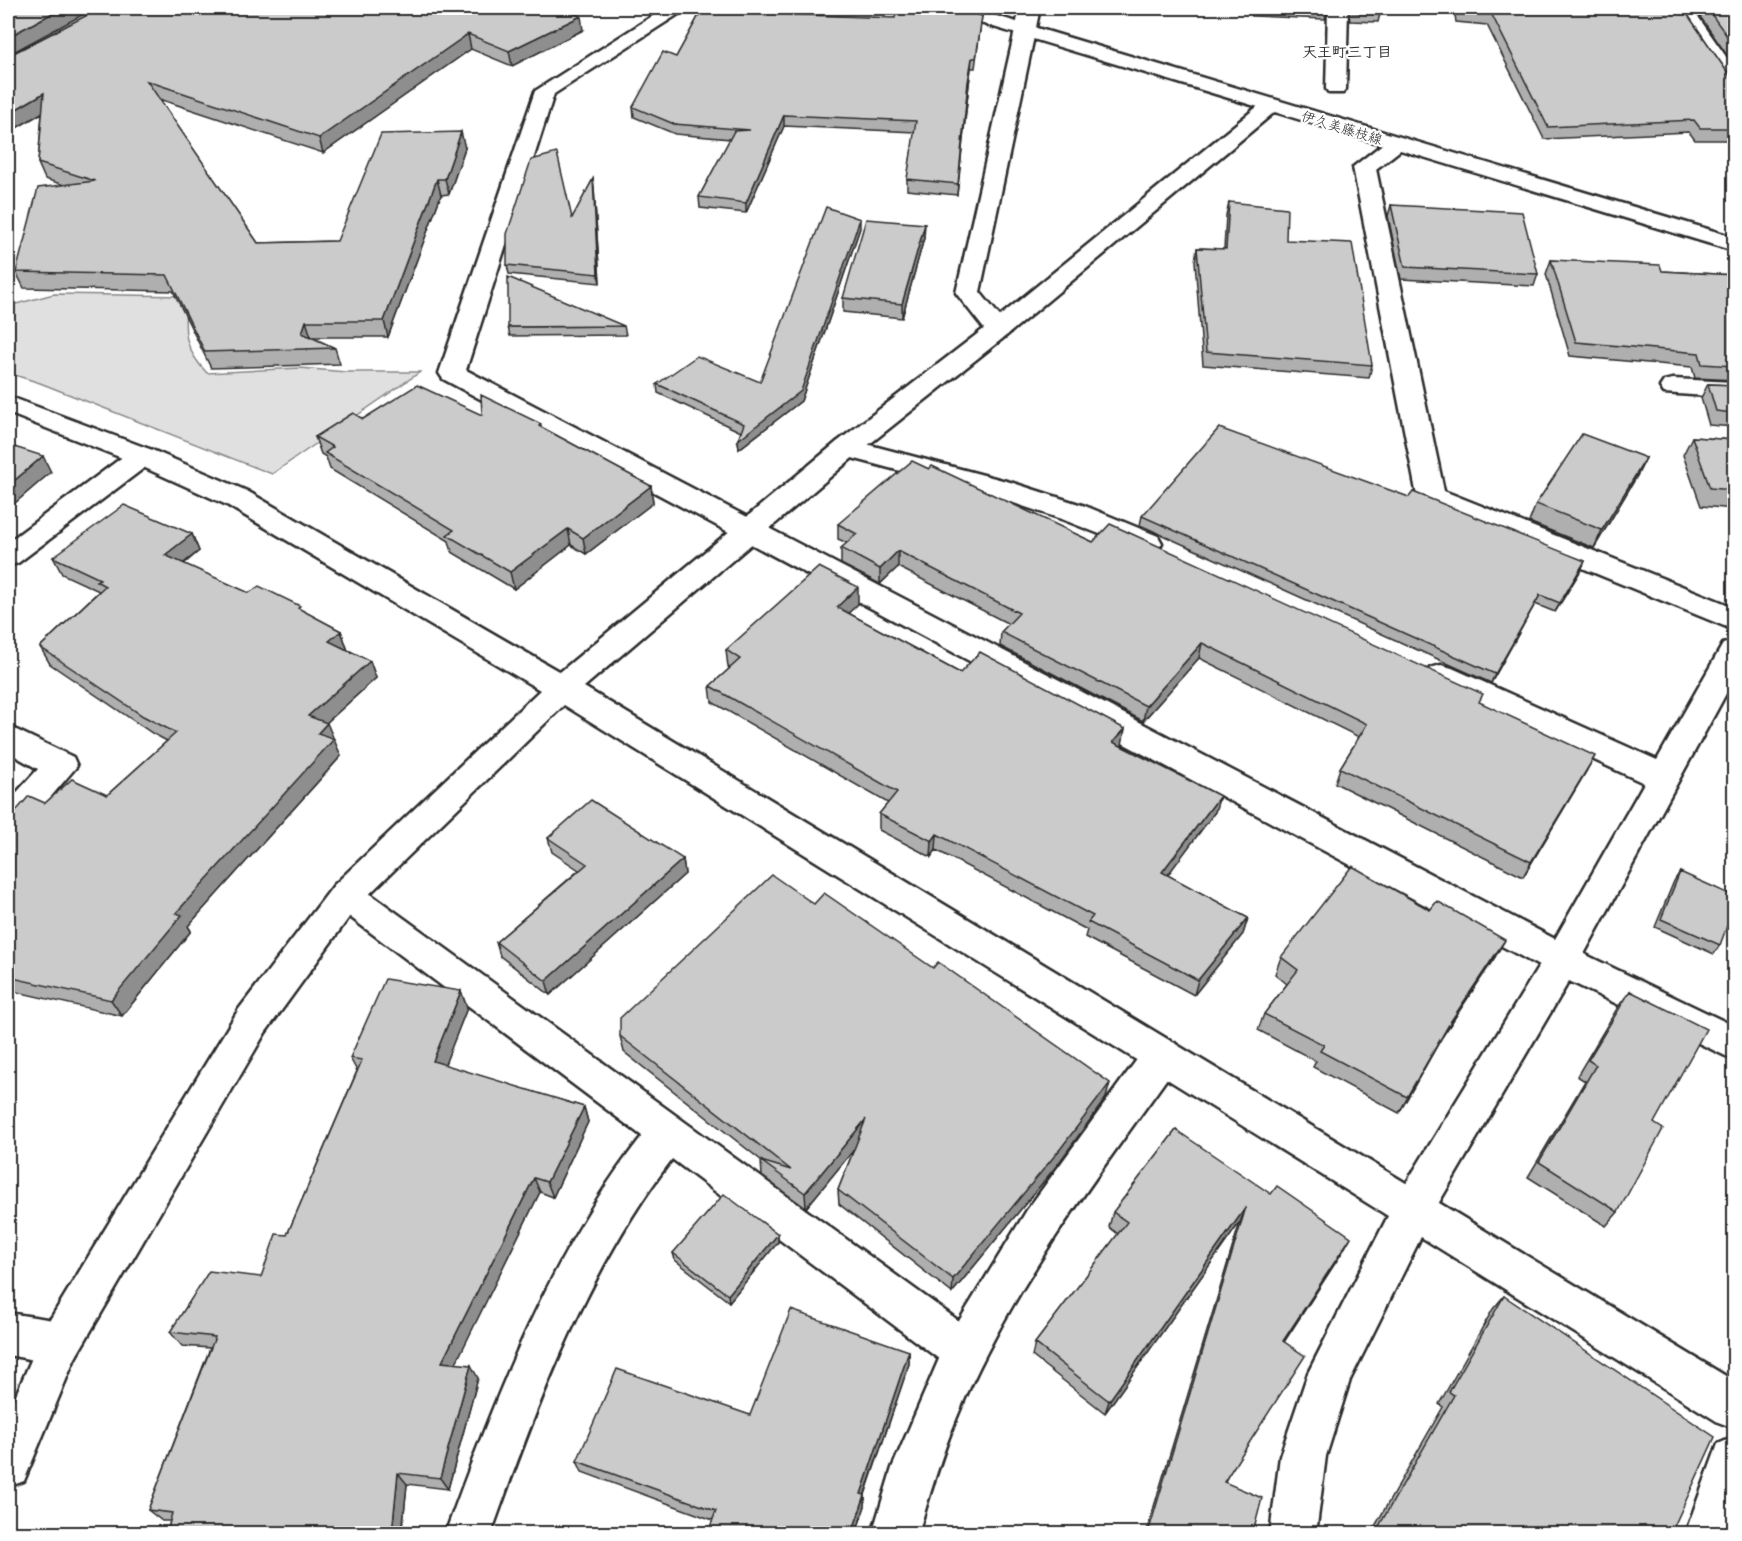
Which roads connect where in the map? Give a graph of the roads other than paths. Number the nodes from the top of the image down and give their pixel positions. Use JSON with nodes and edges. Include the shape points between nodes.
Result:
{"nodes":[{"id":1,"x":678,"y":8,"type":"edge"},
{"id":2,"x":951,"y":8,"type":"edge"},
{"id":3,"x":1030,"y":8,"type":"edge"},
{"id":4,"x":1338,"y":8,"type":"edge"},
{"id":5,"x":1683,"y":8,"type":"edge"},
{"id":6,"x":1026,"y":30,"type":"junction"},
{"id":7,"x":1734,"y":82,"type":"edge"},
{"id":8,"x":1336,"y":89,"type":"dead end"},
{"id":9,"x":1270,"y":106,"type":"junction"},
{"id":10,"x":1397,"y":144,"type":"junction"},
{"id":11,"x":1734,"y":244,"type":"edge"},
{"id":12,"x":998,"y":330,"type":"junction"},
{"id":13,"x":1673,"y":387,"type":"dead end"},
{"id":14,"x":1734,"y":390,"type":"edge"},
{"id":15,"x":8,"y":404,"type":"edge"},
{"id":16,"x":847,"y":448,"type":"junction"},
{"id":17,"x":142,"y":456,"type":"junction"},
{"id":18,"x":751,"y":529,"type":"junction"},
{"id":19,"x":1170,"y":553,"type":"edge"},
{"id":20,"x":8,"y":556,"type":"edge"},
{"id":21,"x":1734,"y":619,"type":"edge"},
{"id":22,"x":1734,"y":652,"type":"edge"},
{"id":23,"x":1416,"y":665,"type":"edge"},
{"id":24,"x":562,"y":688,"type":"junction"},
{"id":25,"x":8,"y":738,"type":"edge"},
{"id":26,"x":1663,"y":777,"type":"junction"},
{"id":27,"x":8,"y":824,"type":"edge"},
{"id":28,"x":346,"y":895,"type":"junction"},
{"id":29,"x":1562,"y":960,"type":"junction"},
{"id":30,"x":1734,"y":1044,"type":"edge"},
{"id":31,"x":1162,"y":1055,"type":"junction"},
{"id":32,"x":667,"y":1134,"type":"junction"},
{"id":33,"x":1413,"y":1209,"type":"junction"},
{"id":34,"x":8,"y":1334,"type":"edge"},
{"id":35,"x":60,"y":1343,"type":"junction"},
{"id":36,"x":964,"y":1351,"type":"junction"},
{"id":37,"x":1734,"y":1406,"type":"edge"},
{"id":38,"x":1734,"y":1460,"type":"edge"},
{"id":39,"x":8,"y":1465,"type":"edge"},
{"id":40,"x":468,"y":1533,"type":"edge"},
{"id":41,"x":895,"y":1533,"type":"edge"},
{"id":42,"x":1293,"y":1533,"type":"edge"},
{"id":43,"x":1708,"y":1533,"type":"edge"}],
"edges":[{"from":1,"to":18,"type":"street","via":[[545,92],[452,373]]},
{"from":2,"to":6,"type":"street","name":"伊久美藤枝線"},
{"from":3,"to":6,"type":"street"},
{"from":4,"to":8,"type":"street"},
{"from":5,"to":7,"type":"street"},
{"from":6,"to":9,"type":"street","name":"伊久美藤枝線"},
{"from":6,"to":12,"type":"street","via":[[968,293]]},
{"from":9,"to":10,"type":"street","name":"伊久美藤枝線"},
{"from":9,"to":12,"type":"street"},
{"from":10,"to":11,"type":"street","name":"伊久美藤枝線"},
{"from":10,"to":21,"type":"street","via":[[1364,167],[1431,496]]},
{"from":12,"to":16,"type":"street"},
{"from":13,"to":14,"type":"street"},
{"from":15,"to":17,"type":"street"},
{"from":16,"to":18,"type":"street"},
{"from":16,"to":19,"type":"street","via":[[965,477],[1095,519]]},
{"from":17,"to":20,"type":"street"},
{"from":17,"to":24,"type":"street","via":[[237,498]]},
{"from":18,"to":24,"type":"street"},
{"from":18,"to":29,"type":"street"},
{"from":22,"to":26,"type":"street"},
{"from":23,"to":26,"type":"street"},
{"from":24,"to":28,"type":"street"},
{"from":24,"to":31,"type":"street"},
{"from":25,"to":27,"type":"street","via":[[61,766]]},
{"from":26,"to":29,"type":"street"},
{"from":28,"to":32,"type":"street"},
{"from":28,"to":35,"type":"street","via":[[252,1021]]},
{"from":29,"to":30,"type":"street"},
{"from":29,"to":33,"type":"street"},
{"from":31,"to":33,"type":"street"},
{"from":31,"to":36,"type":"street","via":[[1044,1217]]},
{"from":32,"to":36,"type":"street"},
{"from":32,"to":40,"type":"street","via":[[611,1210],[559,1314],[500,1444]]},
{"from":33,"to":37,"type":"street"},
{"from":33,"to":42,"type":"street","via":[[1330,1373],[1303,1456]]},
{"from":34,"to":35,"type":"street"},
{"from":35,"to":39,"type":"street"},
{"from":36,"to":41,"type":"street","via":[[907,1484]]},
{"from":38,"to":43,"type":"street"}]}
